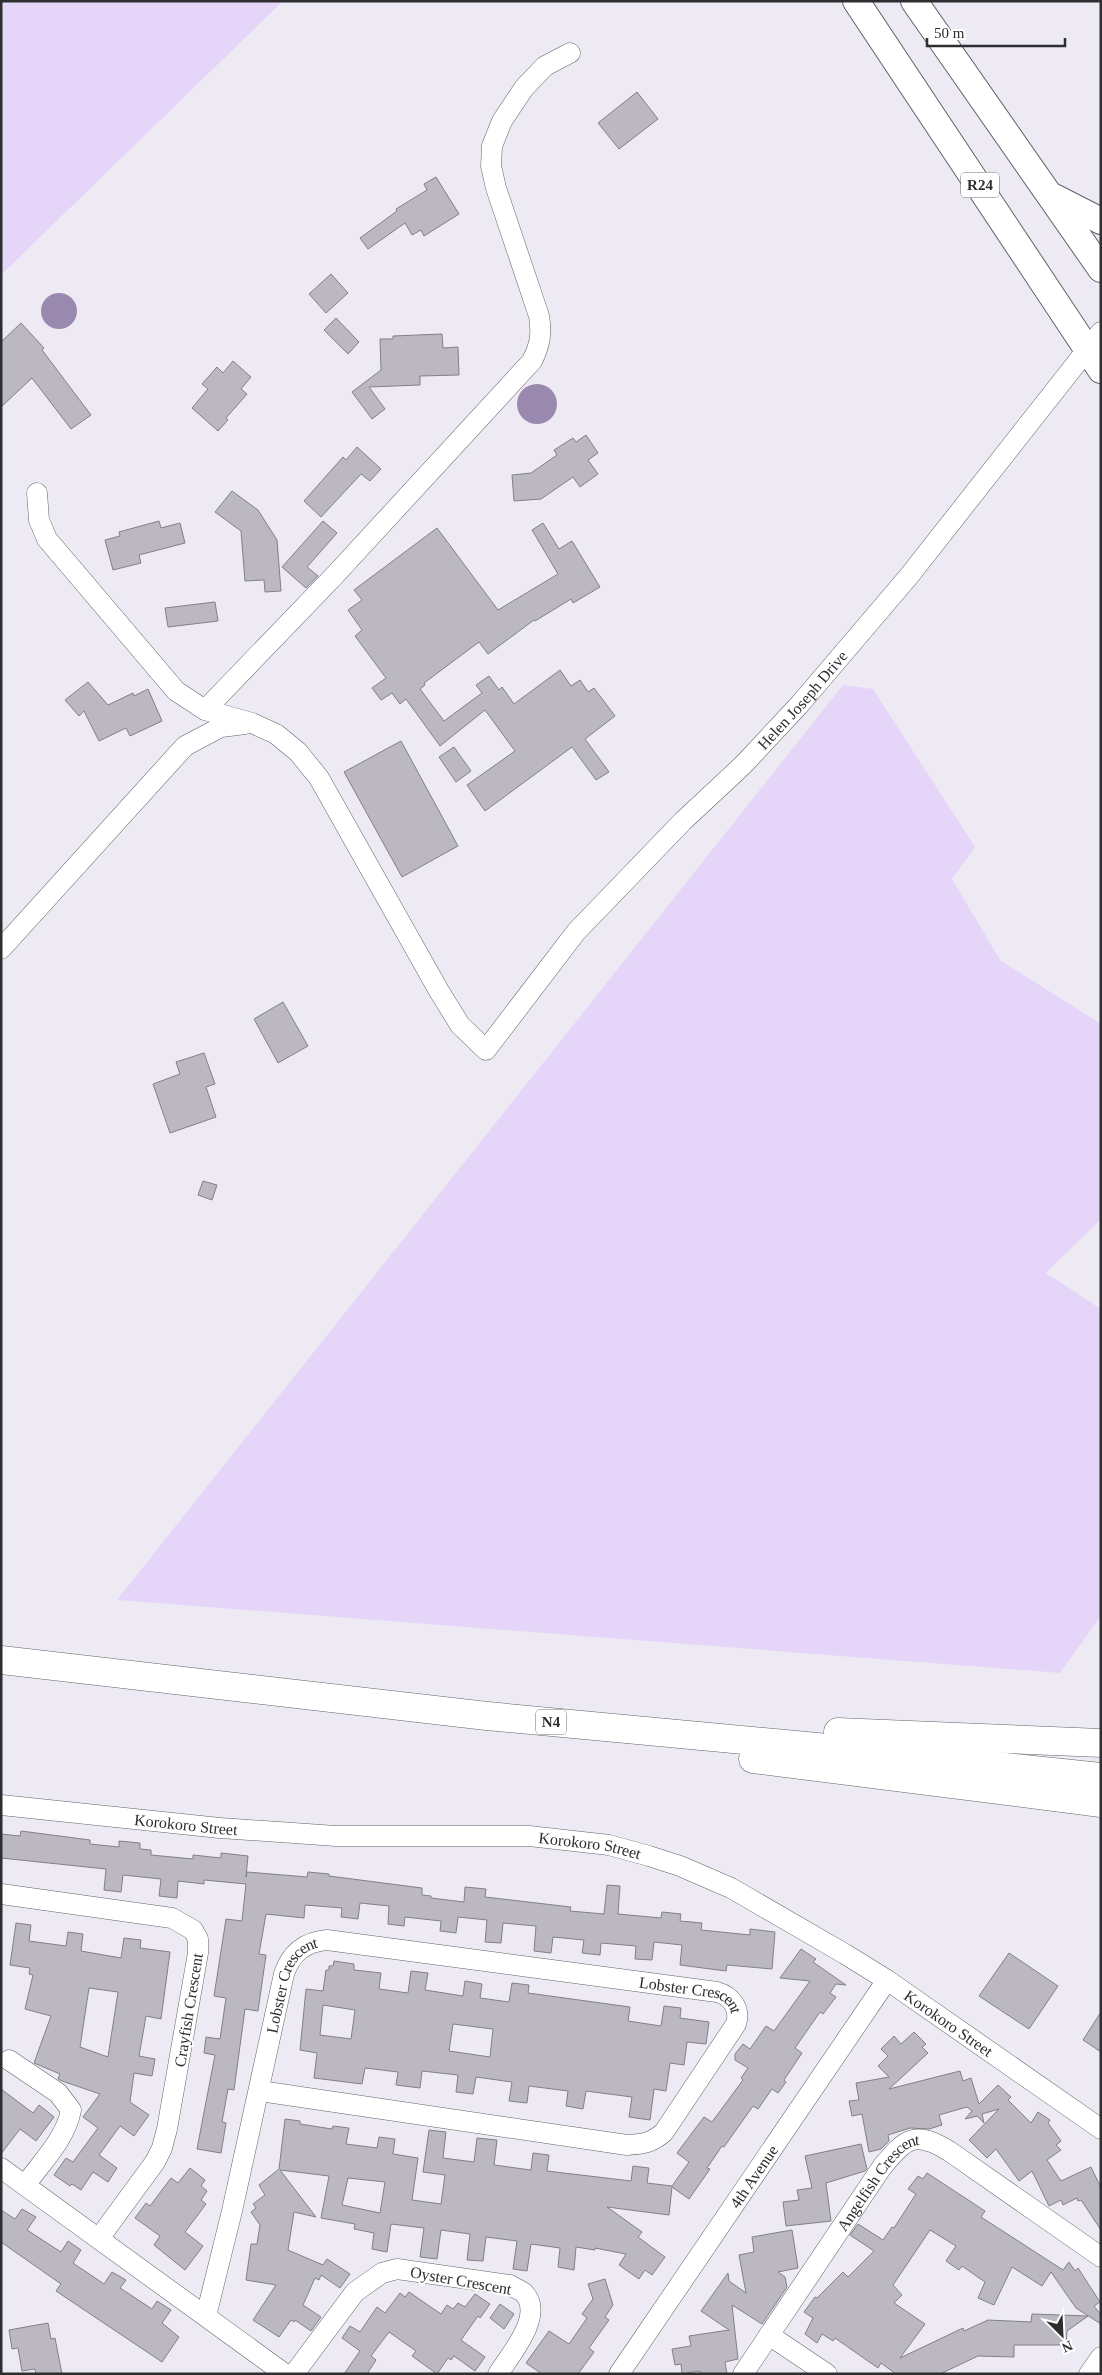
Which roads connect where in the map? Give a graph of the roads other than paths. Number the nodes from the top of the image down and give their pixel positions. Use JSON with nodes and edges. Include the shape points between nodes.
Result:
{"nodes":[{"id":1,"x":856,"y":1,"type":"edge"},
{"id":2,"x":914,"y":1,"type":"edge"},
{"id":3,"x":570,"y":53,"type":"dead end"},
{"id":4,"x":1049,"y":194,"type":"junction"},
{"id":5,"x":1101,"y":222,"type":"edge"},
{"id":6,"x":1101,"y":269,"type":"edge"},
{"id":7,"x":1096,"y":351,"type":"edge"},
{"id":8,"x":37,"y":493,"type":"dead end"},
{"id":9,"x":205,"y":710,"type":"junction"},
{"id":10,"x":252,"y":724,"type":"junction"},
{"id":11,"x":1,"y":950,"type":"edge"},
{"id":12,"x":1,"y":1660,"type":"edge"},
{"id":13,"x":191,"y":1681,"type":"junction"},
{"id":14,"x":487,"y":1716,"type":"junction"},
{"id":15,"x":1101,"y":1743,"type":"edge"},
{"id":16,"x":1101,"y":1777,"type":"edge"},
{"id":17,"x":1101,"y":1803,"type":"edge"},
{"id":18,"x":1,"y":1805,"type":"edge"},
{"id":19,"x":1,"y":1894,"type":"edge"},
{"id":20,"x":886,"y":1980,"type":"junction"},
{"id":21,"x":10,"y":2060,"type":"dead end"},
{"id":22,"x":260,"y":2091,"type":"junction"},
{"id":23,"x":1101,"y":2130,"type":"edge"},
{"id":24,"x":1,"y":2168,"type":"edge"},
{"id":25,"x":26,"y":2184,"type":"junction"},
{"id":26,"x":100,"y":2237,"type":"junction"},
{"id":27,"x":1101,"y":2256,"type":"edge"},
{"id":28,"x":206,"y":2316,"type":"junction"},
{"id":29,"x":769,"y":2335,"type":"junction"},
{"id":30,"x":1101,"y":2357,"type":"edge"},
{"id":31,"x":286,"y":2374,"type":"edge"},
{"id":32,"x":294,"y":2374,"type":"edge"},
{"id":33,"x":498,"y":2374,"type":"edge"},
{"id":34,"x":619,"y":2374,"type":"edge"},
{"id":35,"x":743,"y":2374,"type":"edge"},
{"id":36,"x":827,"y":2374,"type":"edge"},
{"id":37,"x":1089,"y":2374,"type":"edge"}],
"edges":[{"from":1,"to":7,"type":"main road","number":"R24"},
{"from":2,"to":4,"type":"main road"},
{"from":3,"to":9,"type":"street","via":[[545,66],[524,88],[502,121],[492,146],[491,166],[496,188],[542,332],[540,347],[532,362]]},
{"from":4,"to":5,"type":"main road"},
{"from":4,"to":6,"type":"main road"},
{"from":7,"to":10,"type":"street","name":"Helen Joseph Drive","via":[[800,704],[576,932],[486,1050],[460,1025],[439,991],[319,778],[298,752],[276,734]]},
{"from":8,"to":9,"type":"street","via":[[39,520],[47,540],[176,691]]},
{"from":9,"to":10,"type":"street"},
{"from":10,"to":11,"type":"street","via":[[221,727],[186,746]]},
{"from":12,"to":13,"type":"highway","number":"N4"},
{"from":13,"to":14,"type":"highway","number":"N4"},
{"from":13,"to":17,"type":"highway","via":[[230,1694],[310,1708]]},
{"from":14,"to":15,"type":"highway","via":[[575,1716],[886,1735]]},
{"from":14,"to":16,"type":"highway","number":"N4"},
{"from":18,"to":20,"type":"street","name":"Korokoro Street","via":[[220,1828],[336,1836],[529,1836],[609,1845],[680,1866],[732,1888]]},
{"from":19,"to":26,"type":"street","name":"Crayfish Crescent","via":[[172,1918],[193,1930],[198,1939],[196,1972],[162,2148]]},
{"from":20,"to":23,"type":"street","name":"Korokoro Street"},
{"from":20,"to":34,"type":"street","name":"4th Avenue"},
{"from":21,"to":25,"type":"street","via":[[58,2093],[71,2110],[63,2133]]},
{"from":22,"to":22,"type":"street","name":"Lobster Crescent","via":[[288,1963],[297,1950],[316,1941],[717,1992],[734,2002],[738,2017],[664,2132],[654,2141],[644,2144],[627,2145]]},
{"from":22,"to":28,"type":"street","name":"Lobster Crescent"},
{"from":24,"to":25,"type":"street"},
{"from":25,"to":26,"type":"street"},
{"from":26,"to":28,"type":"street"},
{"from":27,"to":29,"type":"street","name":"Angelfish Crescent","via":[[950,2151],[933,2141],[918,2138],[904,2143],[882,2168]]},
{"from":28,"to":31,"type":"street"},
{"from":29,"to":35,"type":"street","name":"Angelfish Crescent"},
{"from":29,"to":36,"type":"street"},
{"from":30,"to":37,"type":"street"},
{"from":32,"to":33,"type":"street","name":"Oyster Crescent","via":[[355,2292],[382,2273],[397,2269],[510,2286],[523,2292],[530,2304],[530,2317],[525,2332]]}]}
